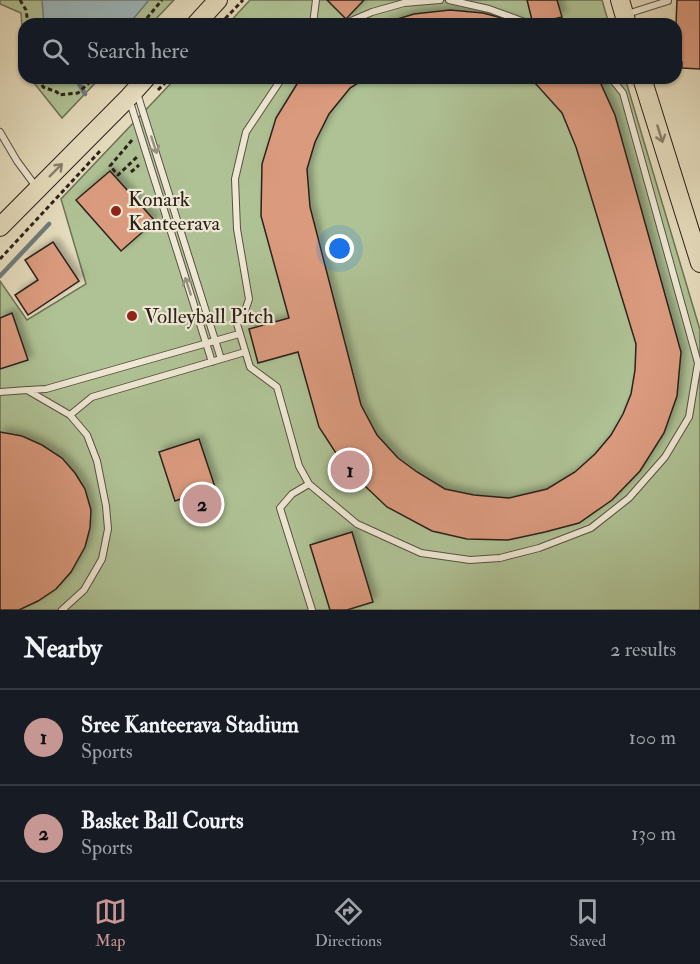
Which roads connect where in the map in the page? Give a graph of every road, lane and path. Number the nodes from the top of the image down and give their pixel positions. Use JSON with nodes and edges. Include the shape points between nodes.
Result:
{"nodes":[{"id":1,"x":20,"y":0,"type":"edge"},
{"id":2,"x":162,"y":0,"type":"edge"},
{"id":3,"x":218,"y":0,"type":"edge"},
{"id":4,"x":243,"y":0,"type":"edge"},
{"id":5,"x":316,"y":0,"type":"edge"},
{"id":6,"x":440,"y":0,"type":"edge"},
{"id":7,"x":448,"y":0,"type":"edge"},
{"id":8,"x":668,"y":1,"type":"edge"},
{"id":9,"x":623,"y":13,"type":"edge"},
{"id":10,"x":28,"y":18,"type":"edge"},
{"id":11,"x":147,"y":18,"type":"edge"},
{"id":12,"x":202,"y":18,"type":"edge"},
{"id":13,"x":226,"y":18,"type":"edge"},
{"id":14,"x":314,"y":18,"type":"edge"},
{"id":15,"x":358,"y":18,"type":"edge"},
{"id":16,"x":514,"y":18,"type":"edge"},
{"id":17,"x":42,"y":84,"type":"edge"},
{"id":18,"x":87,"y":84,"type":"edge"},
{"id":19,"x":157,"y":84,"type":"edge"},
{"id":20,"x":278,"y":84,"type":"edge"},
{"id":21,"x":616,"y":84,"type":"edge"},
{"id":22,"x":644,"y":84,"type":"edge"},
{"id":23,"x":138,"y":93,"type":"edge"},
{"id":24,"x":0,"y":132,"type":"edge"},
{"id":25,"x":139,"y":132,"type":"junction"},
{"id":26,"x":106,"y":145,"type":"dead end"},
{"id":27,"x":145,"y":150,"type":"junction"},
{"id":28,"x":37,"y":189,"type":"junction"},
{"id":29,"x":0,"y":227,"type":"edge"},
{"id":30,"x":0,"y":258,"type":"edge"},
{"id":31,"x":700,"y":263,"type":"edge"},
{"id":32,"x":239,"y":334,"type":"junction"},
{"id":33,"x":216,"y":340,"type":"junction"},
{"id":34,"x":206,"y":344,"type":"junction"},
{"id":35,"x":245,"y":352,"type":"junction"},
{"id":36,"x":221,"y":359,"type":"junction"},
{"id":37,"x":212,"y":362,"type":"junction"},
{"id":38,"x":27,"y":390,"type":"junction"},
{"id":39,"x":0,"y":392,"type":"edge"},
{"id":40,"x":70,"y":415,"type":"junction"},
{"id":41,"x":309,"y":484,"type":"junction"},
{"id":42,"x":62,"y":610,"type":"edge"},
{"id":43,"x":312,"y":610,"type":"edge"}],
"edges":[{"from":1,"to":10,"type":"path"},
{"from":2,"to":11,"type":"path"},
{"from":3,"to":12,"type":"main road"},
{"from":4,"to":13,"type":"path"},
{"from":5,"to":14,"type":"lane"},
{"from":6,"to":15,"type":"lane","via":[[404,3]]},
{"from":7,"to":16,"type":"lane"},
{"from":8,"to":9,"type":"lane"},
{"from":17,"to":18,"type":"path","via":[[59,95],[78,93]]},
{"from":19,"to":23,"type":"path"},
{"from":20,"to":32,"type":"lane","via":[[246,132],[235,179],[237,230],[249,299],[237,324]]},
{"from":21,"to":41,"type":"lane","via":[[623,93],[698,363],[689,417],[665,457],[629,498],[591,528],[500,558],[470,560],[421,553],[357,524]]},
{"from":22,"to":31,"type":"main road","one_way":true},
{"from":23,"to":25,"type":"lane"},
{"from":28,"to":23,"type":"main road","one_way":true},
{"from":23,"to":33,"type":"lane","one_way":true},
{"from":24,"to":28,"type":"lane"},
{"from":25,"to":27,"type":"lane"},
{"from":25,"to":27,"type":"path","via":[[110,166],[118,175]]},
{"from":26,"to":30,"type":"path"},
{"from":34,"to":27,"type":"lane","one_way":true},
{"from":28,"to":29,"type":"main road"},
{"from":32,"to":33,"type":"lane"},
{"from":32,"to":35,"type":"lane"},
{"from":33,"to":34,"type":"lane"},
{"from":33,"to":36,"type":"lane"},
{"from":34,"to":37,"type":"lane"},
{"from":34,"to":38,"type":"lane","via":[[46,389]]},
{"from":35,"to":36,"type":"lane"},
{"from":35,"to":41,"type":"lane","via":[[250,367],[277,387],[299,466]]},
{"from":36,"to":37,"type":"lane"},
{"from":37,"to":40,"type":"lane","via":[[92,397]]},
{"from":38,"to":39,"type":"lane"},
{"from":38,"to":40,"type":"lane"},
{"from":40,"to":42,"type":"lane","via":[[87,435],[97,461],[108,529],[102,559],[84,590]]},
{"from":41,"to":43,"type":"lane","via":[[292,494],[280,508]]}]}
